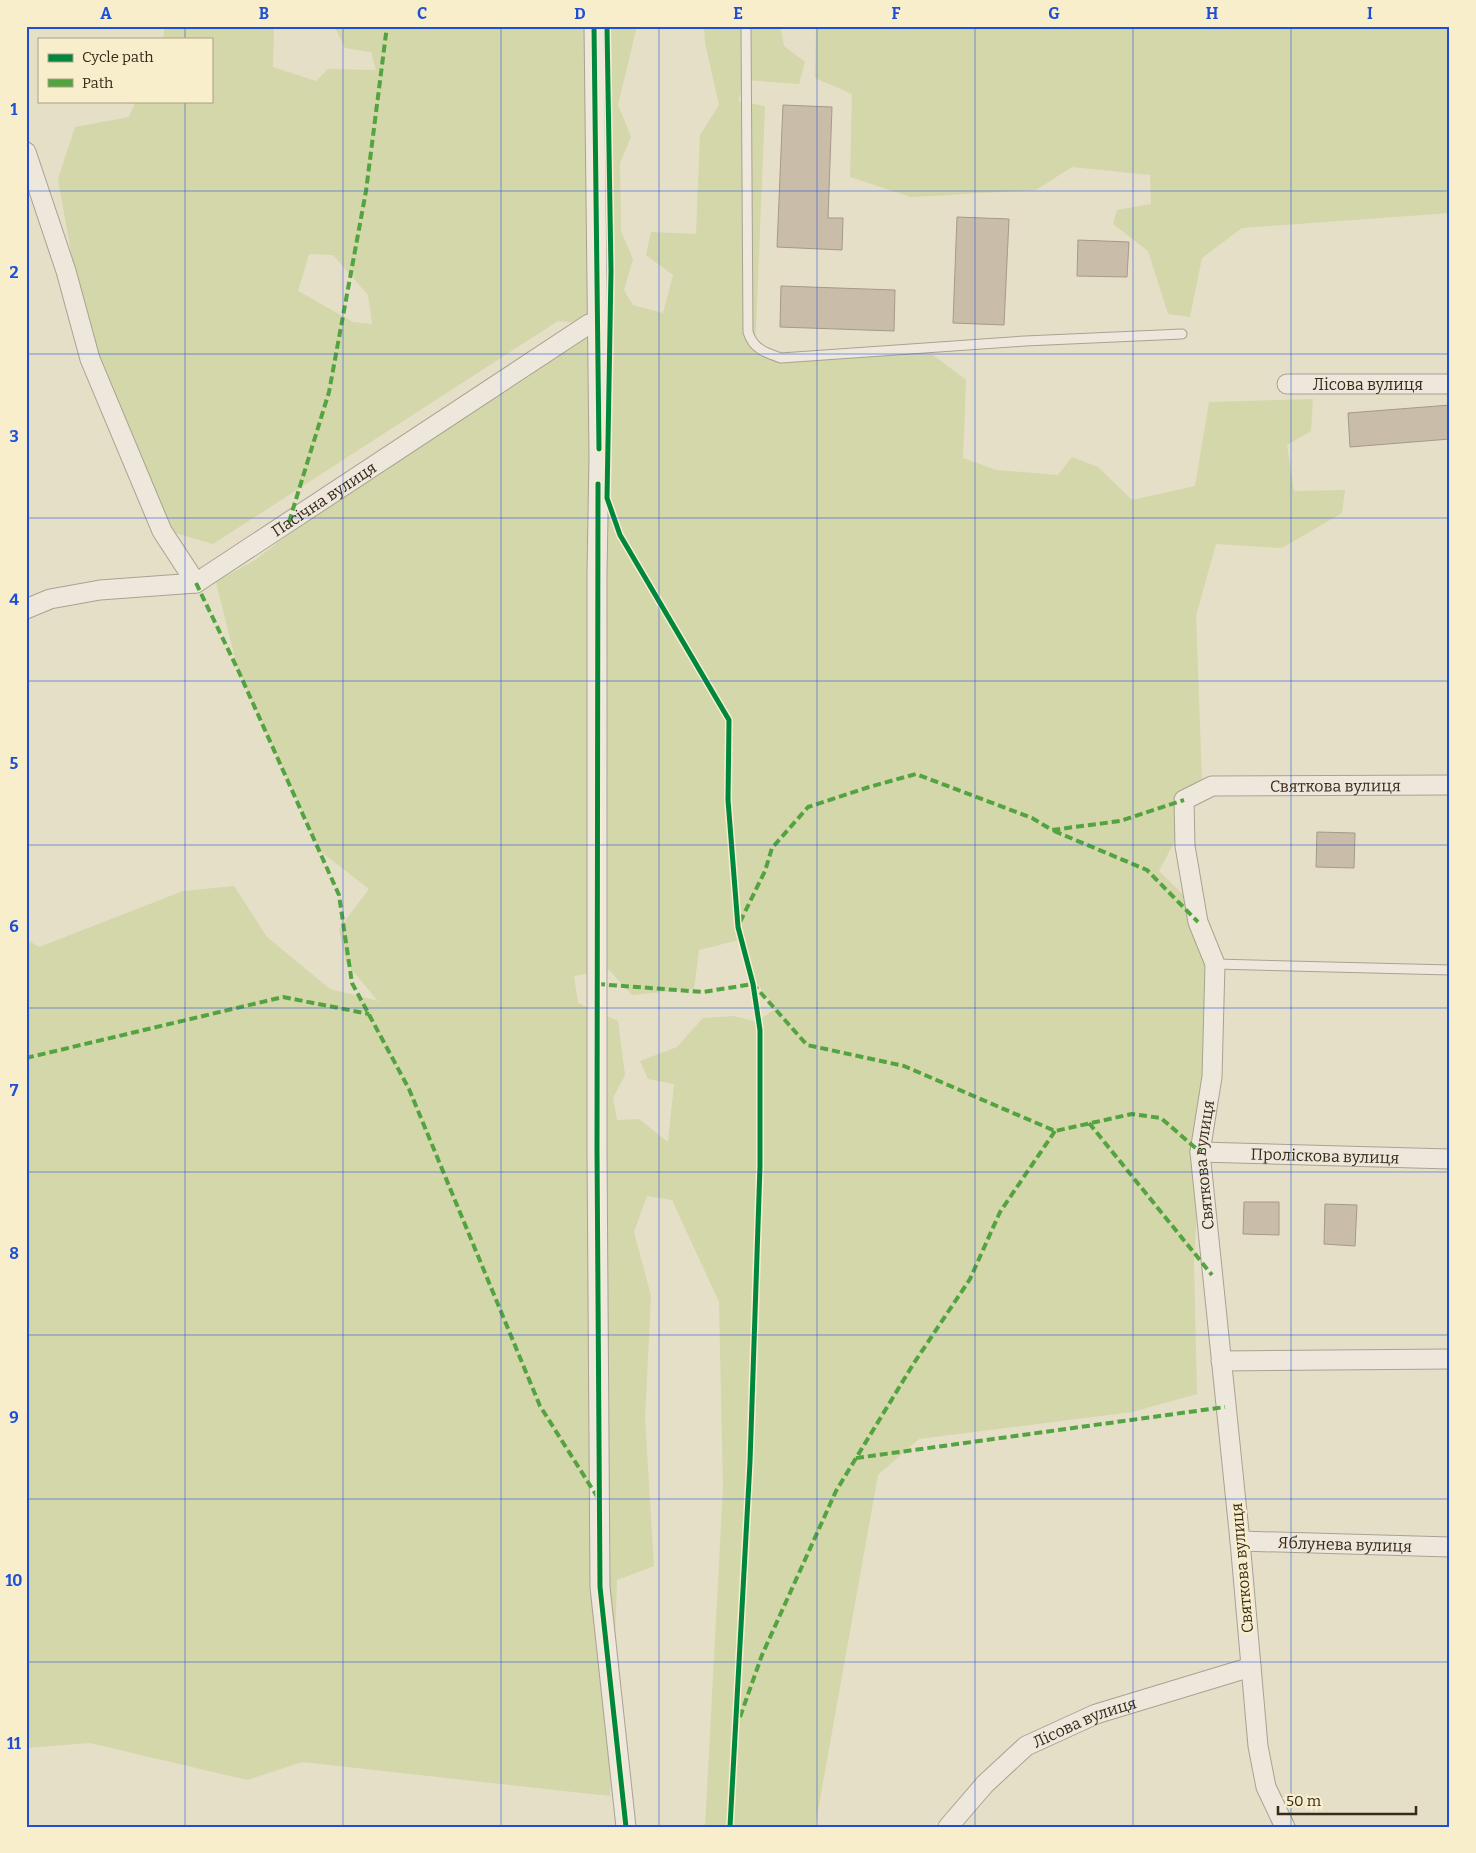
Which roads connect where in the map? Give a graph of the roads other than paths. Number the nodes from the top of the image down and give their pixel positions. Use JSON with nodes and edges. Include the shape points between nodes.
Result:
{"nodes":[{"id":1,"x":594,"y":26,"type":"edge"},
{"id":2,"x":746,"y":26,"type":"edge"},
{"id":3,"x":26,"y":152,"type":"edge"},
{"id":4,"x":598,"y":322,"type":"junction"},
{"id":5,"x":1182,"y":334,"type":"dead end"},
{"id":6,"x":1287,"y":384,"type":"dead end"},
{"id":7,"x":1450,"y":384,"type":"edge"},
{"id":8,"x":196,"y":583,"type":"junction"},
{"id":9,"x":26,"y":609,"type":"edge"},
{"id":10,"x":1450,"y":785,"type":"edge"},
{"id":11,"x":1215,"y":964,"type":"junction"},
{"id":12,"x":1450,"y":970,"type":"edge"},
{"id":13,"x":1200,"y":1152,"type":"junction"},
{"id":14,"x":1450,"y":1159,"type":"edge"},
{"id":15,"x":1450,"y":1358,"type":"edge"},
{"id":16,"x":1221,"y":1361,"type":"junction"},
{"id":17,"x":1240,"y":1541,"type":"junction"},
{"id":18,"x":1450,"y":1547,"type":"edge"},
{"id":19,"x":1251,"y":1668,"type":"junction"},
{"id":20,"x":626,"y":1827,"type":"edge"},
{"id":21,"x":948,"y":1827,"type":"edge"},
{"id":22,"x":1285,"y":1827,"type":"edge"}],
"edges":[{"from":1,"to":4,"type":"street"},
{"from":2,"to":5,"type":"lane","via":[[748,332],[751,341],[764,352],[781,358]]},
{"from":3,"to":8,"type":"street","via":[[66,271],[90,359],[162,531]]},
{"from":4,"to":8,"type":"street","name":"Пасічна вулиця","via":[[590,324]]},
{"from":4,"to":20,"type":"street","via":[[600,1588]]},
{"from":6,"to":7,"type":"street","name":"Лісова вулиця"},
{"from":8,"to":9,"type":"street","name":"Пасічна вулиця","via":[[100,590],[50,599]]},
{"from":10,"to":11,"type":"street","name":"Святкова вулиця","via":[[1212,786],[1184,800],[1185,846],[1198,922]]},
{"from":11,"to":12,"type":"lane"},
{"from":11,"to":13,"type":"street","name":"Святкова вулиця","via":[[1212,1077]]},
{"from":13,"to":14,"type":"street","name":"Проліскова вулиця"},
{"from":13,"to":16,"type":"street","name":"Святкова вулиця"},
{"from":15,"to":16,"type":"street"},
{"from":16,"to":17,"type":"street","name":"Святкова вулиця"},
{"from":17,"to":18,"type":"street","name":"Яблунева вулиця"},
{"from":17,"to":19,"type":"street","name":"Святкова вулиця"},
{"from":19,"to":21,"type":"street","name":"Лісова вулиця","via":[[1096,1714],[1026,1746],[985,1784]]},
{"from":19,"to":22,"type":"street","name":"Святкова вулиця","via":[[1258,1746],[1266,1787]]}]}
